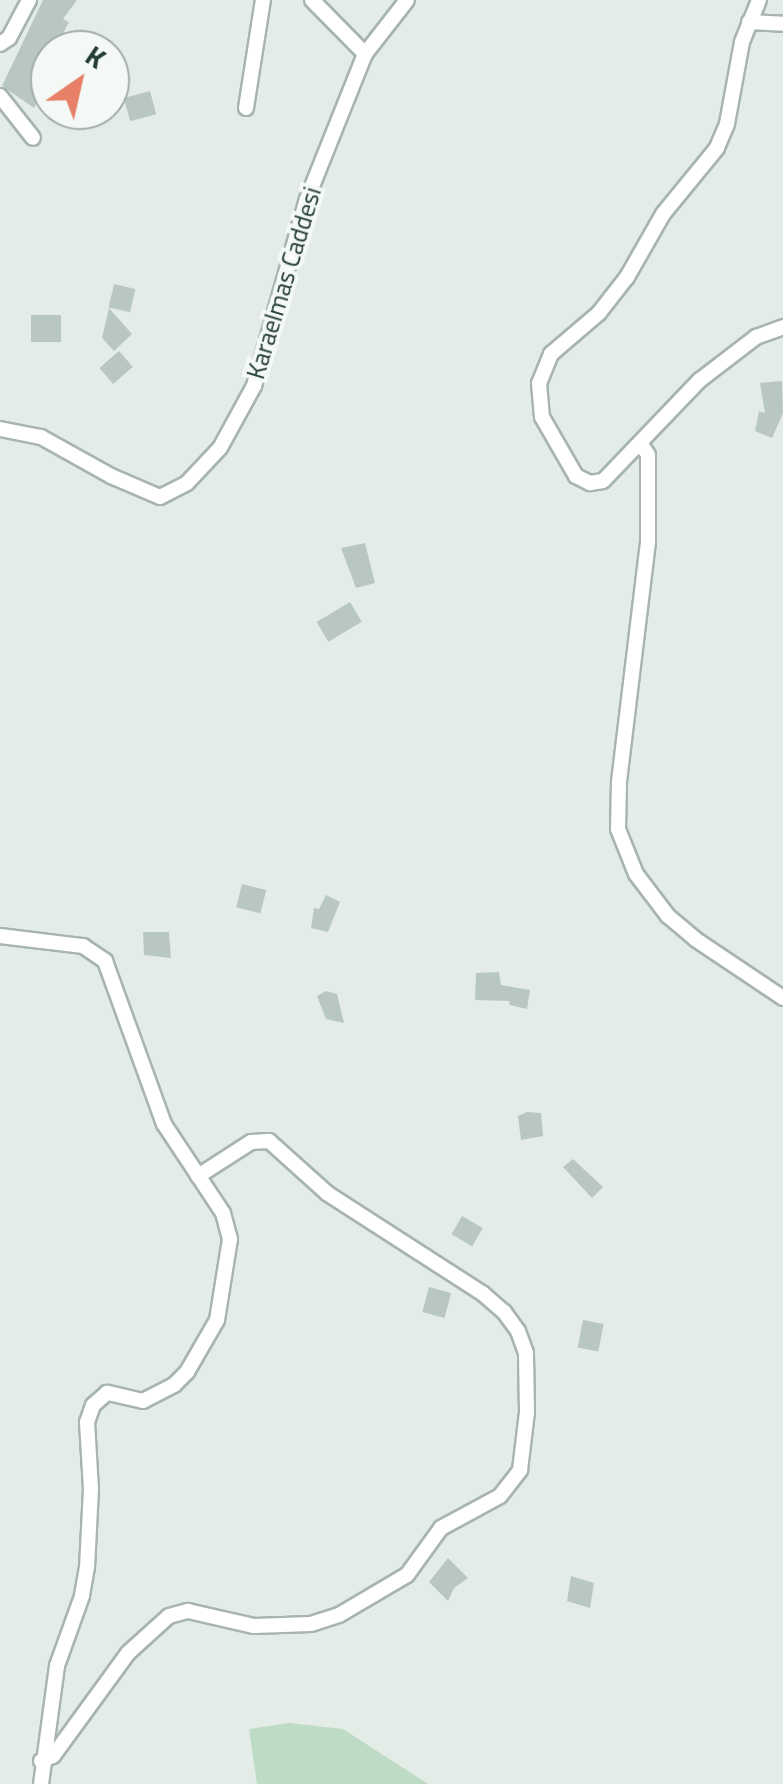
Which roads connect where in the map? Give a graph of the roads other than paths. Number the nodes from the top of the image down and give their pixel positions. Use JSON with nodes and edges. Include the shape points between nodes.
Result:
{"nodes":[{"id":1,"x":30,"y":0,"type":"edge"},
{"id":2,"x":263,"y":0,"type":"edge"},
{"id":3,"x":312,"y":0,"type":"edge"},
{"id":4,"x":406,"y":0,"type":"edge"},
{"id":5,"x":759,"y":0,"type":"edge"},
{"id":6,"x":749,"y":22,"type":"junction"},
{"id":7,"x":783,"y":24,"type":"edge"},
{"id":8,"x":0,"y":44,"type":"edge"},
{"id":9,"x":365,"y":54,"type":"junction"},
{"id":10,"x":0,"y":96,"type":"edge"},
{"id":11,"x":246,"y":108,"type":"dead end"},
{"id":12,"x":33,"y":138,"type":"dead end"},
{"id":13,"x":783,"y":327,"type":"edge"},
{"id":14,"x":0,"y":429,"type":"edge"},
{"id":15,"x":640,"y":443,"type":"junction"},
{"id":16,"x":0,"y":936,"type":"edge"},
{"id":17,"x":783,"y":998,"type":"edge"},
{"id":18,"x":198,"y":1176,"type":"junction"},
{"id":19,"x":41,"y":1761,"type":"junction"},
{"id":20,"x":42,"y":1784,"type":"edge"}],
"edges":[{"from":1,"to":8,"type":"street"},
{"from":2,"to":11,"type":"street"},
{"from":3,"to":9,"type":"street"},
{"from":4,"to":9,"type":"street","name":"Karaelmas Caddesi"},
{"from":5,"to":6,"type":"street"},
{"from":6,"to":7,"type":"street"},
{"from":6,"to":15,"type":"street","via":[[718,148],[662,214],[614,296],[557,346],[542,372],[542,418],[580,480],[608,478]]},
{"from":9,"to":14,"type":"street","name":"Karaelmas Caddesi","via":[[308,199],[254,386],[220,448],[188,483],[160,496],[41,438]]},
{"from":10,"to":12,"type":"street"},
{"from":13,"to":15,"type":"street","via":[[756,337],[712,370]]},
{"from":15,"to":17,"type":"street","via":[[648,456],[648,542],[616,815],[622,844],[668,916]]},
{"from":16,"to":18,"type":"street","via":[[83,946],[100,955],[164,1124]]},
{"from":18,"to":19,"type":"street","via":[[229,1230],[220,1309],[201,1353],[174,1385],[137,1402],[107,1393],[93,1405],[87,1567],[57,1666]]},
{"from":18,"to":19,"type":"street","via":[[251,1142],[269,1141],[327,1193],[504,1312],[526,1353],[520,1470],[500,1496],[441,1528],[398,1582],[340,1615],[310,1624],[254,1626],[188,1611],[169,1616],[128,1653],[52,1756]]},
{"from":19,"to":20,"type":"street"}]}
